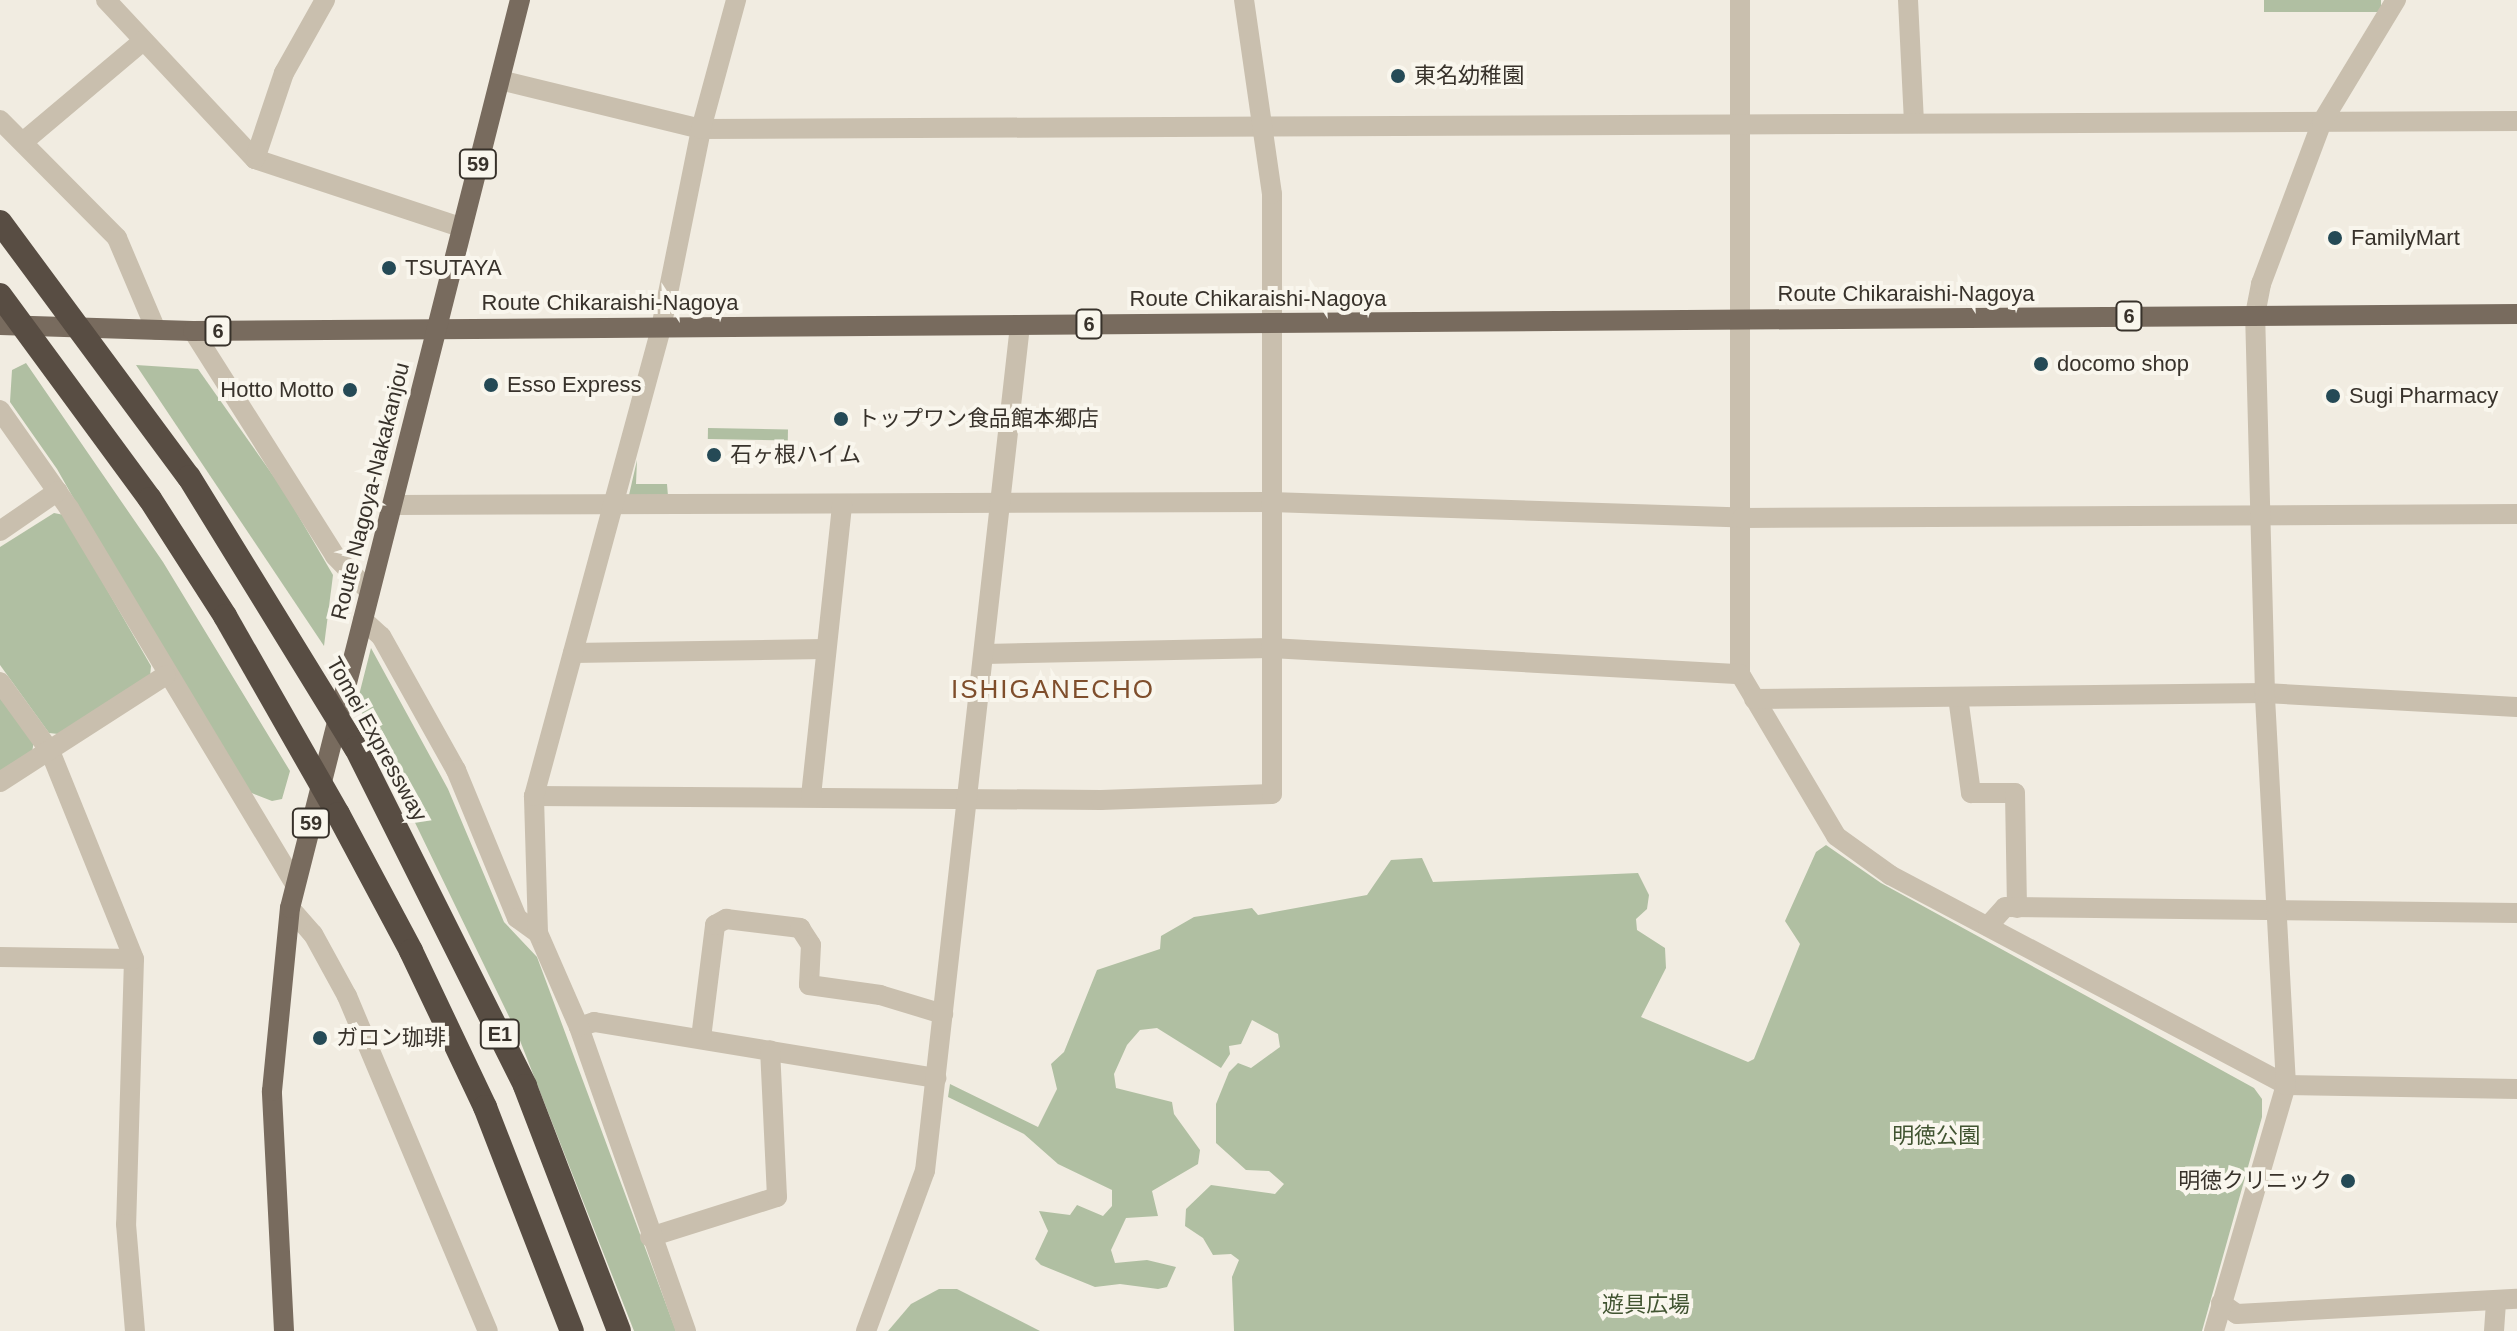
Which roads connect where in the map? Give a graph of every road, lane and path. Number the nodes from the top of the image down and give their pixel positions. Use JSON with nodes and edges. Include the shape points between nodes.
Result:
{"nodes":[{"id":1,"x":106,"y":0,"type":"edge"},
{"id":2,"x":325,"y":0,"type":"edge"},
{"id":3,"x":520,"y":0,"type":"edge"},
{"id":4,"x":736,"y":0,"type":"edge"},
{"id":5,"x":1244,"y":0,"type":"edge"},
{"id":6,"x":1740,"y":0,"type":"edge"},
{"id":7,"x":1908,"y":0,"type":"edge"},
{"id":8,"x":2396,"y":0,"type":"edge"},
{"id":9,"x":143,"y":41,"type":"junction"},
{"id":10,"x":500,"y":80,"type":"junction"},
{"id":11,"x":0,"y":120,"type":"edge"},
{"id":12,"x":1742,"y":121,"type":"junction"},
{"id":13,"x":1914,"y":121,"type":"junction"},
{"id":14,"x":2517,"y":121,"type":"edge"},
{"id":15,"x":2322,"y":122,"type":"junction"},
{"id":16,"x":701,"y":129,"type":"junction"},
{"id":17,"x":1267,"y":130,"type":"junction"},
{"id":18,"x":23,"y":142,"type":"junction"},
{"id":19,"x":255,"y":159,"type":"junction"},
{"id":20,"x":0,"y":222,"type":"edge"},
{"id":21,"x":461,"y":227,"type":"junction"},
{"id":22,"x":2,"y":297,"type":"edge"},
{"id":23,"x":2517,"y":314,"type":"edge"},
{"id":24,"x":2255,"y":315,"type":"junction"},
{"id":25,"x":1742,"y":319,"type":"junction"},
{"id":26,"x":1272,"y":323,"type":"junction"},
{"id":27,"x":0,"y":325,"type":"edge"},
{"id":28,"x":1020,"y":325,"type":"junction"},
{"id":29,"x":435,"y":327,"type":"junction"},
{"id":30,"x":661,"y":328,"type":"junction"},
{"id":31,"x":156,"y":330,"type":"junction"},
{"id":32,"x":193,"y":331,"type":"junction"},
{"id":33,"x":0,"y":410,"type":"edge"},
{"id":34,"x":58,"y":491,"type":"junction"},
{"id":35,"x":1271,"y":502,"type":"junction"},
{"id":36,"x":1002,"y":503,"type":"junction"},
{"id":37,"x":612,"y":504,"type":"junction"},
{"id":38,"x":394,"y":505,"type":"junction"},
{"id":39,"x":842,"y":505,"type":"junction"},
{"id":40,"x":2517,"y":514,"type":"edge"},
{"id":41,"x":2259,"y":516,"type":"junction"},
{"id":42,"x":1742,"y":518,"type":"junction"},
{"id":43,"x":0,"y":531,"type":"edge"},
{"id":44,"x":370,"y":592,"type":"junction"},
{"id":45,"x":363,"y":620,"type":"junction"},
{"id":46,"x":1271,"y":648,"type":"junction"},
{"id":47,"x":825,"y":649,"type":"junction"},
{"id":48,"x":573,"y":653,"type":"junction"},
{"id":49,"x":985,"y":654,"type":"junction"},
{"id":50,"x":1740,"y":674,"type":"junction"},
{"id":51,"x":166,"y":675,"type":"junction"},
{"id":52,"x":0,"y":682,"type":"edge"},
{"id":53,"x":2265,"y":693,"type":"junction"},
{"id":54,"x":1958,"y":697,"type":"junction"},
{"id":55,"x":1754,"y":699,"type":"junction"},
{"id":56,"x":2517,"y":707,"type":"edge"},
{"id":57,"x":50,"y":751,"type":"junction"},
{"id":58,"x":0,"y":782,"type":"edge"},
{"id":59,"x":534,"y":796,"type":"junction"},
{"id":60,"x":811,"y":796,"type":"junction"},
{"id":61,"x":968,"y":799,"type":"junction"},
{"id":62,"x":295,"y":884,"type":"junction"},
{"id":63,"x":290,"y":908,"type":"junction"},
{"id":64,"x":2017,"y":908,"type":"junction"},
{"id":65,"x":2275,"y":913,"type":"junction"},
{"id":66,"x":2517,"y":913,"type":"edge"},
{"id":67,"x":1988,"y":926,"type":"junction"},
{"id":68,"x":538,"y":933,"type":"junction"},
{"id":69,"x":0,"y":957,"type":"edge"},
{"id":70,"x":134,"y":959,"type":"junction"},
{"id":71,"x":943,"y":1014,"type":"junction"},
{"id":72,"x":579,"y":1027,"type":"junction"},
{"id":73,"x":701,"y":1038,"type":"junction"},
{"id":74,"x":770,"y":1050,"type":"junction"},
{"id":75,"x":936,"y":1078,"type":"junction"},
{"id":76,"x":2286,"y":1085,"type":"junction"},
{"id":77,"x":2517,"y":1089,"type":"edge"},
{"id":78,"x":650,"y":1237,"type":"junction"},
{"id":79,"x":2517,"y":1299,"type":"edge"},
{"id":80,"x":2496,"y":1300,"type":"junction"},
{"id":81,"x":2221,"y":1303,"type":"junction"},
{"id":82,"x":482,"y":1329,"type":"edge"},
{"id":83,"x":135,"y":1331,"type":"edge"},
{"id":84,"x":284,"y":1331,"type":"edge"},
{"id":85,"x":572,"y":1331,"type":"edge"},
{"id":86,"x":619,"y":1331,"type":"edge"},
{"id":87,"x":686,"y":1331,"type":"edge"},
{"id":88,"x":866,"y":1331,"type":"edge"},
{"id":89,"x":2214,"y":1331,"type":"edge"},
{"id":90,"x":2494,"y":1331,"type":"edge"}],
"edges":[{"from":1,"to":9,"type":"street"},
{"from":2,"to":19,"type":"street","via":[[284,73]]},
{"from":3,"to":10,"type":"main road","name":"Route Nagoya-Nakakanjou","number":"59"},
{"from":4,"to":16,"type":"street"},
{"from":5,"to":17,"type":"street"},
{"from":6,"to":12,"type":"street"},
{"from":7,"to":13,"type":"street"},
{"from":8,"to":15,"type":"street"},
{"from":9,"to":18,"type":"street"},
{"from":9,"to":19,"type":"street"},
{"from":10,"to":16,"type":"street"},
{"from":10,"to":21,"type":"main road","name":"Route Nagoya-Nakakanjou","number":"59"},
{"from":11,"to":18,"type":"street"},
{"from":12,"to":13,"type":"street"},
{"from":12,"to":17,"type":"street"},
{"from":12,"to":25,"type":"street"},
{"from":13,"to":15,"type":"street"},
{"from":14,"to":15,"type":"street"},
{"from":15,"to":24,"type":"street","via":[[2261,284]]},
{"from":16,"to":17,"type":"street"},
{"from":16,"to":30,"type":"street"},
{"from":17,"to":26,"type":"street"},
{"from":18,"to":31,"type":"street","via":[[117,238]]},
{"from":19,"to":21,"type":"street"},
{"from":20,"to":86,"type":"highway","name":"Tomei Expressway","number":"E1","via":[[189,477],[356,748],[525,1086]]},
{"from":21,"to":29,"type":"main road","name":"Route Nagoya-Nakakanjou","number":"59"},
{"from":22,"to":85,"type":"highway","number":"E1","via":[[150,499],[338,814],[485,1107]]},
{"from":23,"to":24,"type":"main road","name":"Route Chikaraishi-Nagoya","number":"6"},
{"from":24,"to":25,"type":"main road","name":"Route Chikaraishi-Nagoya","number":"6"},
{"from":24,"to":41,"type":"street"},
{"from":25,"to":26,"type":"main road","name":"Route Chikaraishi-Nagoya","number":"6"},
{"from":25,"to":42,"type":"street"},
{"from":26,"to":28,"type":"main road","name":"Route Chikaraishi-Nagoya","number":"6"},
{"from":26,"to":35,"type":"street"},
{"from":27,"to":31,"type":"main road","name":"Route Chikaraishi-Nagoya","number":"6"},
{"from":28,"to":30,"type":"main road","name":"Route Chikaraishi-Nagoya","number":"6"},
{"from":28,"to":36,"type":"street"},
{"from":29,"to":30,"type":"main road","name":"Route Chikaraishi-Nagoya","number":"6"},
{"from":29,"to":32,"type":"main road","name":"Route Chikaraishi-Nagoya","number":"6"},
{"from":29,"to":38,"type":"main road","name":"Route Nagoya-Nakakanjou","number":"59"},
{"from":30,"to":37,"type":"street"},
{"from":31,"to":32,"type":"main road","name":"Route Chikaraishi-Nagoya","number":"6"},
{"from":32,"to":44,"type":"street","via":[[335,556]]},
{"from":33,"to":34,"type":"street"},
{"from":34,"to":43,"type":"street"},
{"from":34,"to":51,"type":"street"},
{"from":35,"to":36,"type":"street"},
{"from":35,"to":42,"type":"street"},
{"from":35,"to":46,"type":"street"},
{"from":36,"to":39,"type":"street"},
{"from":36,"to":49,"type":"street"},
{"from":37,"to":38,"type":"street"},
{"from":37,"to":39,"type":"street"},
{"from":37,"to":48,"type":"street"},
{"from":38,"to":44,"type":"main road","name":"Route Nagoya-Nakakanjou","number":"59"},
{"from":39,"to":47,"type":"street"},
{"from":40,"to":41,"type":"street"},
{"from":41,"to":42,"type":"street"},
{"from":41,"to":53,"type":"street"},
{"from":42,"to":50,"type":"street"},
{"from":44,"to":45,"type":"main road","name":"Route Nagoya-Nakakanjou","number":"59"},
{"from":45,"to":62,"type":"main road","name":"Route Nagoya-Nakakanjou","number":"59"},
{"from":45,"to":68,"type":"street","via":[[381,636],[456,770],[517,918]]},
{"from":46,"to":49,"type":"street"},
{"from":46,"to":50,"type":"street"},
{"from":46,"to":61,"type":"street","via":[[1272,794]]},
{"from":47,"to":48,"type":"street"},
{"from":47,"to":60,"type":"street"},
{"from":48,"to":59,"type":"street"},
{"from":49,"to":61,"type":"street"},
{"from":50,"to":55,"type":"street"},
{"from":51,"to":57,"type":"street"},
{"from":51,"to":62,"type":"street"},
{"from":52,"to":57,"type":"street"},
{"from":53,"to":54,"type":"street"},
{"from":53,"to":56,"type":"street"},
{"from":53,"to":65,"type":"street"},
{"from":54,"to":55,"type":"street"},
{"from":54,"to":64,"type":"street","via":[[1971,793],[2015,793]]},
{"from":55,"to":67,"type":"street","via":[[1836,836],[1890,875]]},
{"from":57,"to":58,"type":"street"},
{"from":57,"to":70,"type":"street"},
{"from":59,"to":60,"type":"street"},
{"from":59,"to":68,"type":"street"},
{"from":60,"to":61,"type":"street"},
{"from":61,"to":71,"type":"street"},
{"from":62,"to":63,"type":"main road","name":"Route Nagoya-Nakakanjou","number":"59"},
{"from":63,"to":82,"type":"street","via":[[313,934],[347,996]]},
{"from":63,"to":84,"type":"main road","name":"Route Nagoya-Nakakanjou","number":"59","via":[[272,1091]]},
{"from":64,"to":65,"type":"street"},
{"from":64,"to":67,"type":"street","via":[[2005,907]]},
{"from":65,"to":66,"type":"street"},
{"from":65,"to":76,"type":"street"},
{"from":67,"to":76,"type":"street"},
{"from":68,"to":72,"type":"street"},
{"from":69,"to":70,"type":"street"},
{"from":70,"to":83,"type":"street","via":[[126,1224]]},
{"from":71,"to":73,"type":"street","via":[[880,995],[809,985],[811,945],[800,928],[726,919],[715,925]]},
{"from":71,"to":75,"type":"street"},
{"from":72,"to":73,"type":"street","via":[[594,1022]]},
{"from":72,"to":78,"type":"street"},
{"from":73,"to":74,"type":"street"},
{"from":74,"to":75,"type":"street"},
{"from":74,"to":78,"type":"street","via":[[777,1197]]},
{"from":75,"to":88,"type":"street","via":[[925,1171]]},
{"from":76,"to":77,"type":"street"},
{"from":76,"to":81,"type":"street"},
{"from":78,"to":87,"type":"street"},
{"from":79,"to":80,"type":"street"},
{"from":80,"to":81,"type":"street","via":[[2237,1314]]},
{"from":80,"to":90,"type":"street"},
{"from":81,"to":89,"type":"street"}]}
